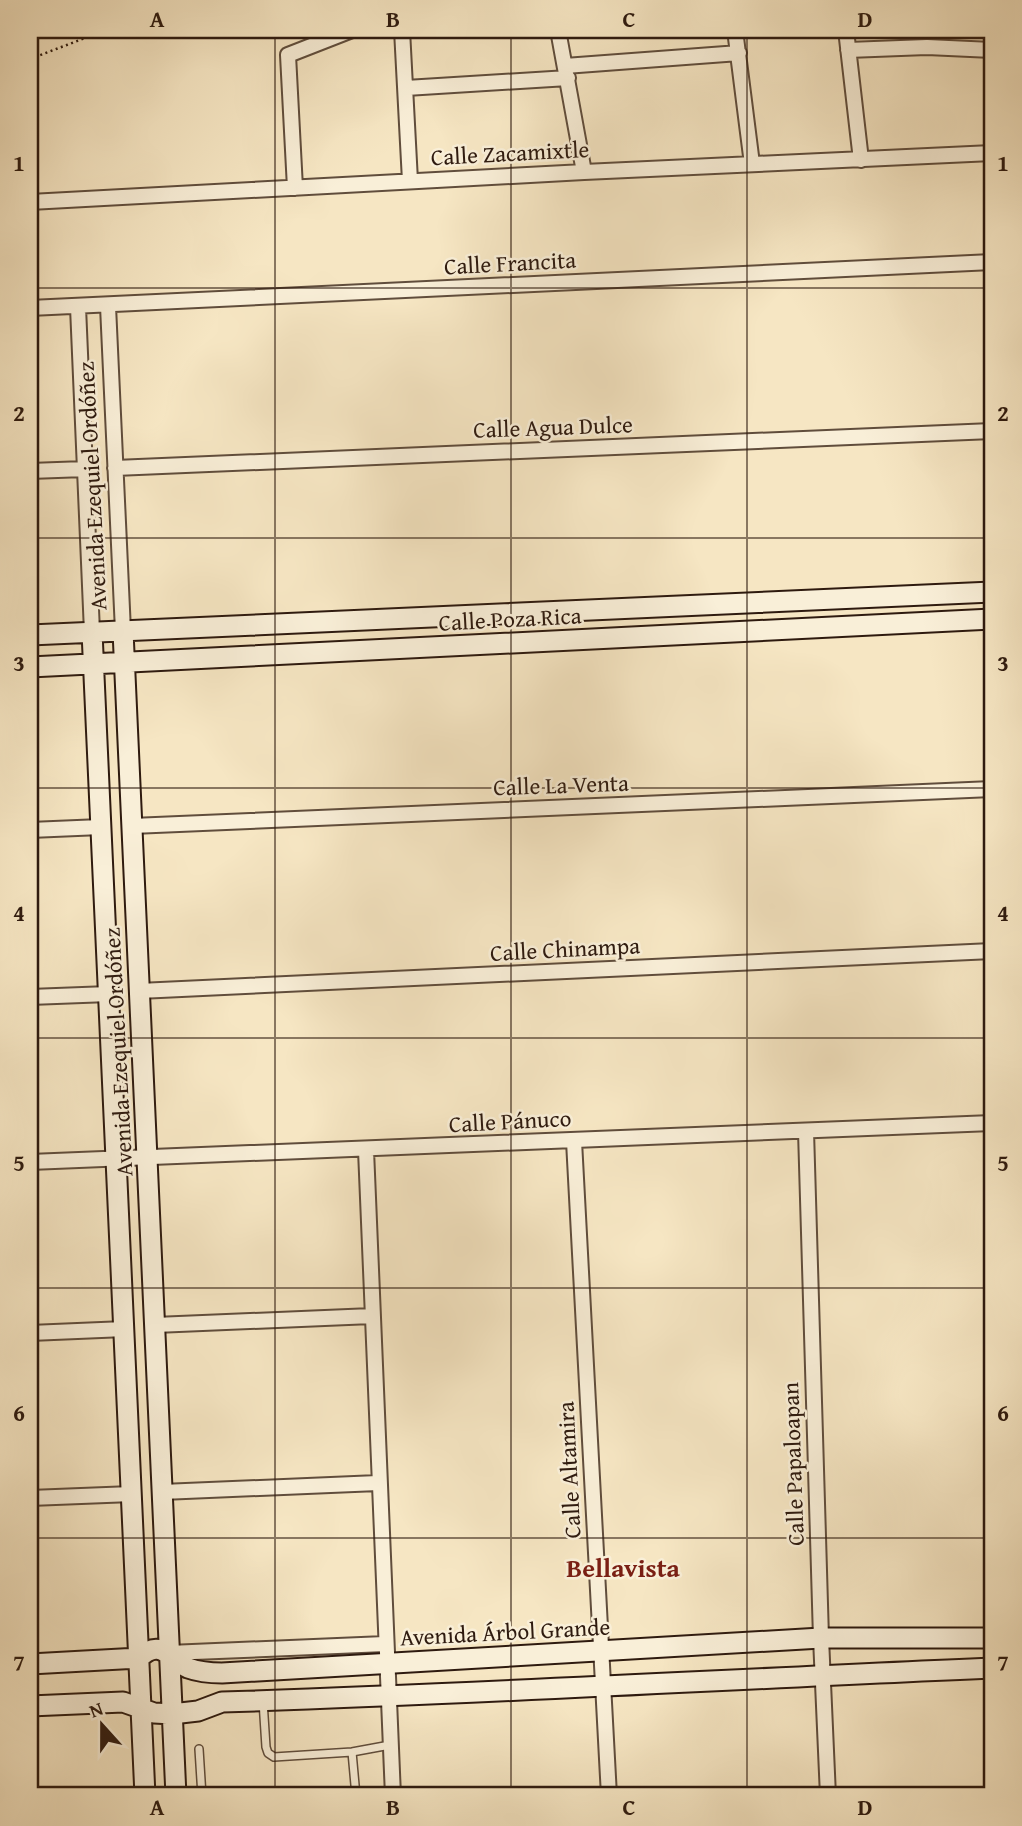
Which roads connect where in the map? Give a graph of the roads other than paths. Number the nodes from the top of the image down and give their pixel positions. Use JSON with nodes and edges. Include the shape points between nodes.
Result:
{"nodes":[{"id":1,"x":352,"y":30,"type":"edge"},
{"id":2,"x":402,"y":30,"type":"edge"},
{"id":3,"x":558,"y":30,"type":"edge"},
{"id":4,"x":735,"y":30,"type":"edge"},
{"id":5,"x":846,"y":30,"type":"edge"},
{"id":6,"x":848,"y":50,"type":"junction"},
{"id":7,"x":992,"y":50,"type":"edge"},
{"id":8,"x":738,"y":53,"type":"junction"},
{"id":9,"x":567,"y":72,"type":"junction"},
{"id":10,"x":406,"y":88,"type":"junction"},
{"id":11,"x":992,"y":153,"type":"edge"},
{"id":12,"x":862,"y":160,"type":"junction"},
{"id":13,"x":752,"y":164,"type":"junction"},
{"id":14,"x":584,"y":172,"type":"junction"},
{"id":15,"x":410,"y":181,"type":"junction"},
{"id":16,"x":295,"y":188,"type":"junction"},
{"id":17,"x":30,"y":202,"type":"edge"},
{"id":18,"x":992,"y":262,"type":"edge"},
{"id":19,"x":108,"y":306,"type":"junction"},
{"id":20,"x":78,"y":307,"type":"junction"},
{"id":21,"x":30,"y":308,"type":"edge"},
{"id":22,"x":992,"y":431,"type":"edge"},
{"id":23,"x":115,"y":468,"type":"junction"},
{"id":24,"x":85,"y":469,"type":"junction"},
{"id":25,"x":30,"y":471,"type":"edge"},
{"id":26,"x":992,"y":592,"type":"edge"},
{"id":27,"x":642,"y":607,"type":"junction"},
{"id":28,"x":583,"y":610,"type":"junction"},
{"id":29,"x":992,"y":619,"type":"edge"},
{"id":30,"x":123,"y":631,"type":"junction"},
{"id":31,"x":92,"y":632,"type":"junction"},
{"id":32,"x":30,"y":635,"type":"edge"},
{"id":33,"x":642,"y":637,"type":"junction"},
{"id":34,"x":580,"y":640,"type":"junction"},
{"id":35,"x":124,"y":663,"type":"junction"},
{"id":36,"x":94,"y":664,"type":"junction"},
{"id":37,"x":30,"y":667,"type":"edge"},
{"id":38,"x":992,"y":789,"type":"edge"},
{"id":39,"x":101,"y":827,"type":"junction"},
{"id":40,"x":132,"y":827,"type":"junction"},
{"id":41,"x":30,"y":830,"type":"edge"},
{"id":42,"x":992,"y":951,"type":"edge"},
{"id":43,"x":139,"y":991,"type":"junction"},
{"id":44,"x":109,"y":994,"type":"junction"},
{"id":45,"x":30,"y":997,"type":"edge"},
{"id":46,"x":992,"y":1123,"type":"edge"},
{"id":47,"x":806,"y":1131,"type":"junction"},
{"id":48,"x":574,"y":1141,"type":"junction"},
{"id":49,"x":366,"y":1150,"type":"junction"},
{"id":50,"x":147,"y":1157,"type":"junction"},
{"id":51,"x":116,"y":1158,"type":"junction"},
{"id":52,"x":30,"y":1162,"type":"edge"},
{"id":53,"x":372,"y":1316,"type":"junction"},
{"id":54,"x":155,"y":1325,"type":"junction"},
{"id":55,"x":125,"y":1329,"type":"junction"},
{"id":56,"x":30,"y":1333,"type":"edge"},
{"id":57,"x":378,"y":1483,"type":"junction"},
{"id":58,"x":162,"y":1492,"type":"junction"},
{"id":59,"x":131,"y":1494,"type":"junction"},
{"id":60,"x":30,"y":1498,"type":"edge"},
{"id":61,"x":821,"y":1638,"type":"junction"},
{"id":62,"x":992,"y":1638,"type":"edge"},
{"id":63,"x":601,"y":1651,"type":"junction"},
{"id":64,"x":169,"y":1653,"type":"junction"},
{"id":65,"x":385,"y":1654,"type":"junction"},
{"id":66,"x":139,"y":1658,"type":"junction"},
{"id":67,"x":30,"y":1664,"type":"edge"},
{"id":68,"x":992,"y":1668,"type":"edge"},
{"id":69,"x":822,"y":1675,"type":"junction"},
{"id":70,"x":603,"y":1688,"type":"junction"},
{"id":71,"x":387,"y":1697,"type":"junction"},
{"id":72,"x":263,"y":1700,"type":"junction"},
{"id":73,"x":30,"y":1706,"type":"edge"},
{"id":74,"x":141,"y":1708,"type":"junction"},
{"id":75,"x":172,"y":1714,"type":"junction"},
{"id":76,"x":390,"y":1745,"type":"junction"},
{"id":77,"x":199,"y":1749,"type":"dead end"},
{"id":78,"x":352,"y":1752,"type":"junction"},
{"id":79,"x":145,"y":1796,"type":"edge"},
{"id":80,"x":176,"y":1796,"type":"edge"},
{"id":81,"x":202,"y":1796,"type":"edge"},
{"id":82,"x":356,"y":1796,"type":"edge"},
{"id":83,"x":393,"y":1796,"type":"edge"},
{"id":84,"x":609,"y":1796,"type":"edge"},
{"id":85,"x":828,"y":1796,"type":"edge"}],
"edges":[{"from":1,"to":16,"type":"street","via":[[289,55]]},
{"from":2,"to":10,"type":"street"},
{"from":3,"to":9,"type":"street"},
{"from":4,"to":8,"type":"street"},
{"from":5,"to":6,"type":"street"},
{"from":6,"to":7,"type":"street"},
{"from":6,"to":12,"type":"street"},
{"from":8,"to":9,"type":"street"},
{"from":8,"to":13,"type":"street"},
{"from":9,"to":10,"type":"street"},
{"from":9,"to":14,"type":"street"},
{"from":10,"to":15,"type":"street"},
{"from":11,"to":12,"type":"street","name":"Calle Zacamixtle"},
{"from":12,"to":13,"type":"street","name":"Calle Zacamixtle"},
{"from":13,"to":14,"type":"street","name":"Calle Zacamixtle"},
{"from":14,"to":15,"type":"street","name":"Calle Zacamixtle"},
{"from":15,"to":16,"type":"street","name":"Calle Zacamixtle"},
{"from":16,"to":17,"type":"street","name":"Calle Zacamixtle"},
{"from":18,"to":19,"type":"street","name":"Calle Francita"},
{"from":19,"to":20,"type":"street","name":"Calle Francita"},
{"from":19,"to":23,"type":"street","name":"Avenida Ezequiel Ordóñez"},
{"from":20,"to":21,"type":"street","name":"Calle Francita"},
{"from":20,"to":24,"type":"street","name":"Avenida Ezequiel Ordóñez"},
{"from":22,"to":23,"type":"street","name":"Calle Agua Dulce"},
{"from":23,"to":30,"type":"street","name":"Avenida Ezequiel Ordóñez"},
{"from":24,"to":25,"type":"street"},
{"from":24,"to":31,"type":"street","name":"Avenida Ezequiel Ordóñez"},
{"from":26,"to":27,"type":"street","name":"Calle Poza Rica"},
{"from":27,"to":28,"type":"street","name":"Calle Poza Rica"},
{"from":27,"to":33,"type":"street","via":[[646,622]]},
{"from":28,"to":30,"type":"street","name":"Calle Poza Rica"},
{"from":28,"to":34,"type":"street","via":[[577,625]]},
{"from":29,"to":33,"type":"street","name":"Calle Poza Rica"},
{"from":30,"to":31,"type":"street","name":"Calle Poza Rica"},
{"from":30,"to":35,"type":"street","name":"Avenida Ezequiel Ordóñez"},
{"from":31,"to":32,"type":"street","name":"Calle Poza Rica"},
{"from":31,"to":36,"type":"street","name":"Avenida Ezequiel Ordóñez"},
{"from":33,"to":34,"type":"street","name":"Calle Poza Rica"},
{"from":34,"to":35,"type":"street","name":"Calle Poza Rica"},
{"from":35,"to":36,"type":"street","name":"Calle Poza Rica"},
{"from":35,"to":40,"type":"street","name":"Avenida Ezequiel Ordóñez"},
{"from":36,"to":37,"type":"street","name":"Calle Poza Rica"},
{"from":36,"to":39,"type":"street","name":"Avenida Ezequiel Ordóñez"},
{"from":38,"to":40,"type":"street","name":"Calle La Venta"},
{"from":39,"to":41,"type":"street"},
{"from":39,"to":44,"type":"street","name":"Avenida Ezequiel Ordóñez"},
{"from":40,"to":43,"type":"street","name":"Avenida Ezequiel Ordóñez"},
{"from":42,"to":43,"type":"street","name":"Calle Chinampa"},
{"from":43,"to":50,"type":"street","name":"Avenida Ezequiel Ordóñez"},
{"from":44,"to":45,"type":"street"},
{"from":44,"to":51,"type":"street","name":"Avenida Ezequiel Ordóñez"},
{"from":46,"to":47,"type":"street","name":"Calle Pánuco"},
{"from":47,"to":48,"type":"street","name":"Calle Pánuco"},
{"from":47,"to":61,"type":"street","name":"Calle Papaloapan"},
{"from":48,"to":49,"type":"street","name":"Calle Pánuco"},
{"from":48,"to":63,"type":"street","name":"Calle Altamira"},
{"from":49,"to":50,"type":"street","name":"Calle Pánuco"},
{"from":49,"to":53,"type":"street"},
{"from":50,"to":51,"type":"street","name":"Calle Pánuco"},
{"from":50,"to":54,"type":"street","name":"Avenida Ezequiel Ordóñez"},
{"from":51,"to":52,"type":"street","name":"Calle Pánuco"},
{"from":51,"to":55,"type":"street","name":"Avenida Ezequiel Ordóñez"},
{"from":53,"to":54,"type":"street"},
{"from":53,"to":57,"type":"street"},
{"from":54,"to":58,"type":"street","name":"Avenida Ezequiel Ordóñez"},
{"from":55,"to":56,"type":"street"},
{"from":55,"to":59,"type":"street","name":"Avenida Ezequiel Ordóñez"},
{"from":57,"to":58,"type":"street"},
{"from":57,"to":65,"type":"street"},
{"from":58,"to":64,"type":"street","name":"Avenida Ezequiel Ordóñez"},
{"from":59,"to":60,"type":"street"},
{"from":59,"to":66,"type":"street","name":"Avenida Ezequiel Ordóñez"},
{"from":61,"to":62,"type":"street","name":"Avenida Árbol Grande"},
{"from":61,"to":63,"type":"street","name":"Avenida Árbol Grande"},
{"from":61,"to":69,"type":"street","name":"Calle Papaloapan"},
{"from":63,"to":65,"type":"street","name":"Avenida Árbol Grande"},
{"from":63,"to":70,"type":"street","name":"Calle Altamira"},
{"from":64,"to":65,"type":"street","name":"Avenida Árbol Grande","via":[[183,1665],[206,1673]]},
{"from":64,"to":66,"type":"street","via":[[159,1649]]},
{"from":64,"to":75,"type":"street","name":"Avenida Ezequiel Ordóñez"},
{"from":65,"to":71,"type":"street"},
{"from":66,"to":67,"type":"street"},
{"from":66,"to":74,"type":"street","name":"Avenida Ezequiel Ordóñez"},
{"from":68,"to":69,"type":"street"},
{"from":69,"to":70,"type":"street"},
{"from":69,"to":85,"type":"street","name":"Calle Papaloapan"},
{"from":70,"to":71,"type":"street"},
{"from":70,"to":84,"type":"street","name":"Calle Altamira"},
{"from":71,"to":72,"type":"street"},
{"from":71,"to":76,"type":"street"},
{"from":72,"to":75,"type":"street","via":[[222,1702]]},
{"from":72,"to":78,"type":"lane","via":[[266,1747],[274,1757]]},
{"from":73,"to":74,"type":"street","via":[[123,1702]]},
{"from":74,"to":75,"type":"street"},
{"from":74,"to":79,"type":"street","name":"Avenida Ezequiel Ordóñez"},
{"from":75,"to":80,"type":"street","name":"Avenida Ezequiel Ordóñez"},
{"from":76,"to":78,"type":"lane"},
{"from":76,"to":83,"type":"street"},
{"from":77,"to":81,"type":"lane"},
{"from":78,"to":82,"type":"lane"}]}
